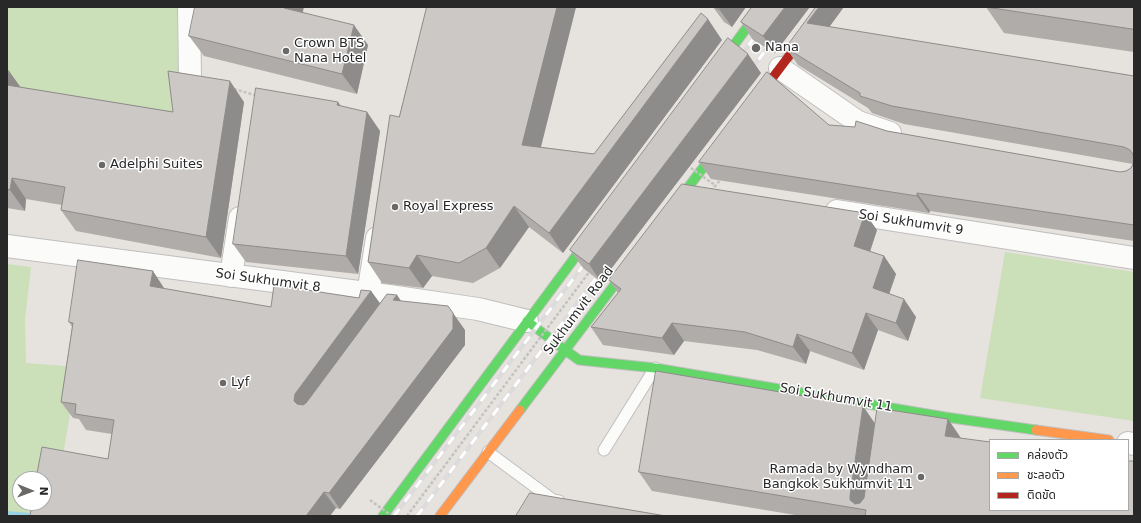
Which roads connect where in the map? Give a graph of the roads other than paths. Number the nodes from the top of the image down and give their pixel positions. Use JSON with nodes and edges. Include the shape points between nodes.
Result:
{"nodes":[{"id":1,"x":189,"y":7,"type":"edge"},
{"id":2,"x":762,"y":7,"type":"edge"},
{"id":3,"x":826,"y":7,"type":"edge"},
{"id":4,"x":780,"y":68,"type":"junction"},
{"id":5,"x":711,"y":76,"type":"edge"},
{"id":6,"x":190,"y":77,"type":"edge"},
{"id":7,"x":750,"y":106,"type":"edge"},
{"id":8,"x":726,"y":137,"type":"edge"},
{"id":9,"x":908,"y":137,"type":"edge"},
{"id":10,"x":243,"y":198,"type":"edge"},
{"id":11,"x":819,"y":209,"type":"edge"},
{"id":12,"x":380,"y":216,"type":"edge"},
{"id":13,"x":664,"y":219,"type":"edge"},
{"id":14,"x":598,"y":227,"type":"edge"},
{"id":15,"x":7,"y":246,"type":"edge"},
{"id":16,"x":636,"y":256,"type":"edge"},
{"id":17,"x":1134,"y":258,"type":"edge"},
{"id":18,"x":231,"y":276,"type":"junction"},
{"id":19,"x":368,"y":294,"type":"junction"},
{"id":20,"x":527,"y":321,"type":"junction"},
{"id":21,"x":565,"y":350,"type":"junction"},
{"id":22,"x":655,"y":368,"type":"junction"},
{"id":23,"x":1102,"y":439,"type":"edge"},
{"id":24,"x":604,"y":450,"type":"dead end"},
{"id":25,"x":488,"y":452,"type":"junction"},
{"id":26,"x":570,"y":503,"type":"edge"},
{"id":27,"x":382,"y":516,"type":"edge"},
{"id":28,"x":440,"y":516,"type":"edge"}],
"edges":[{"from":1,"to":6,"type":"street"},
{"from":2,"to":5,"type":"main road"},
{"from":3,"to":4,"type":"main road"},
{"from":4,"to":7,"type":"main road"},
{"from":4,"to":9,"type":"street","via":[[858,122]]},
{"from":8,"to":13,"type":"main road","via":[[705,191]]},
{"from":10,"to":18,"type":"street"},
{"from":11,"to":17,"type":"street","name":"Soi Sukhumvit 9"},
{"from":12,"to":19,"type":"street"},
{"from":14,"to":20,"type":"main road"},
{"from":15,"to":18,"type":"street","name":"Soi Sukhumvit 8"},
{"from":16,"to":21,"type":"main road","name":"Sukhumvit Road"},
{"from":18,"to":19,"type":"street","name":"Soi Sukhumvit 8"},
{"from":19,"to":20,"type":"street","name":"Soi Sukhumvit 8","via":[[394,304],[478,309]]},
{"from":20,"to":21,"type":"main road","name":"Soi Sukhumvit 11"},
{"from":20,"to":27,"type":"main road"},
{"from":21,"to":22,"type":"main road","name":"Soi Sukhumvit 11","via":[[579,360]]},
{"from":21,"to":25,"type":"main road","name":"Sukhumvit Road"},
{"from":22,"to":23,"type":"main road","name":"Soi Sukhumvit 11","via":[[886,411]]},
{"from":22,"to":24,"type":"lane"},
{"from":25,"to":26,"type":"lane","via":[[553,500]]},
{"from":25,"to":28,"type":"main road","name":"Sukhumvit Road"}]}
